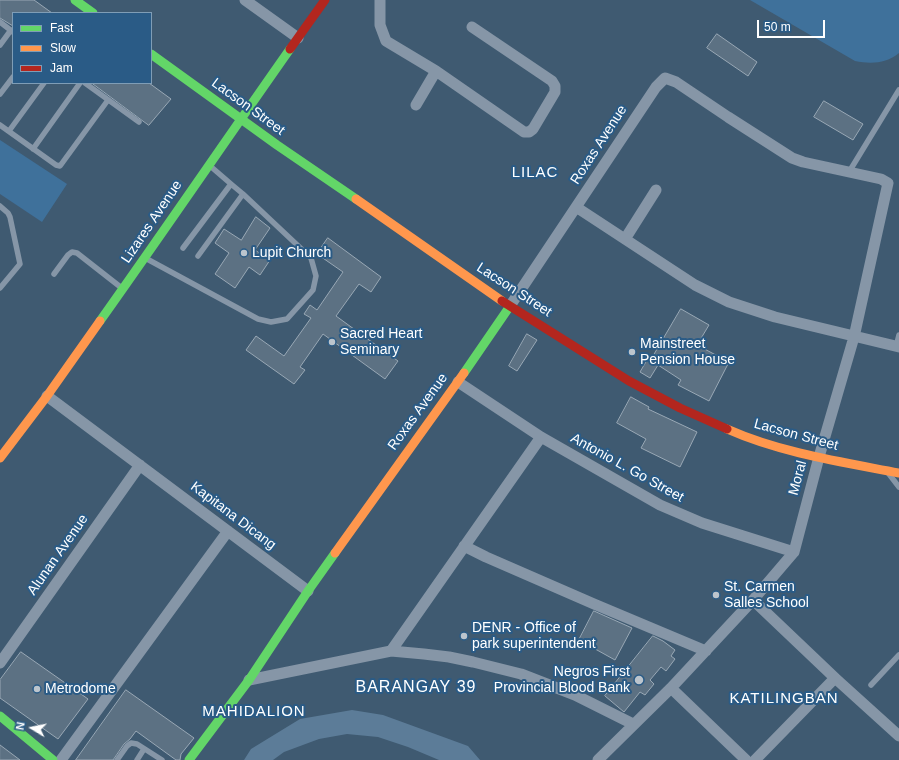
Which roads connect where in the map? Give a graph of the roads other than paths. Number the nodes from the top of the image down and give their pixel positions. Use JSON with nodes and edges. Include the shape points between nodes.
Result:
{"nodes":[{"id":1,"x":75,"y":0,"type":"edge"},
{"id":2,"x":246,"y":0,"type":"edge"},
{"id":3,"x":325,"y":0,"type":"edge"},
{"id":4,"x":380,"y":0,"type":"edge"},
{"id":5,"x":92,"y":12,"type":"edge"},
{"id":6,"x":0,"y":22,"type":"edge"},
{"id":7,"x":472,"y":27,"type":"dead end"},
{"id":8,"x":12,"y":31,"type":"edge"},
{"id":9,"x":298,"y":38,"type":"junction"},
{"id":10,"x":0,"y":45,"type":"edge"},
{"id":11,"x":152,"y":55,"type":"edge"},
{"id":12,"x":436,"y":71,"type":"junction"},
{"id":13,"x":12,"y":78,"type":"edge"},
{"id":14,"x":43,"y":84,"type":"edge"},
{"id":15,"x":79,"y":84,"type":"edge"},
{"id":16,"x":86,"y":84,"type":"edge"},
{"id":17,"x":899,"y":90,"type":"edge"},
{"id":18,"x":0,"y":94,"type":"edge"},
{"id":19,"x":108,"y":100,"type":"junction"},
{"id":20,"x":416,"y":106,"type":"dead end"},
{"id":21,"x":241,"y":119,"type":"junction"},
{"id":22,"x":139,"y":122,"type":"dead end"},
{"id":23,"x":0,"y":125,"type":"edge"},
{"id":24,"x":9,"y":131,"type":"junction"},
{"id":25,"x":33,"y":149,"type":"junction"},
{"id":26,"x":208,"y":165,"type":"junction"},
{"id":27,"x":849,"y":172,"type":"junction"},
{"id":28,"x":231,"y":184,"type":"junction"},
{"id":29,"x":656,"y":190,"type":"dead end"},
{"id":30,"x":243,"y":194,"type":"junction"},
{"id":31,"x":0,"y":206,"type":"edge"},
{"id":32,"x":576,"y":207,"type":"junction"},
{"id":33,"x":625,"y":239,"type":"junction"},
{"id":34,"x":183,"y":248,"type":"dead end"},
{"id":35,"x":198,"y":256,"type":"dead end"},
{"id":36,"x":145,"y":258,"type":"junction"},
{"id":37,"x":54,"y":274,"type":"dead end"},
{"id":38,"x":0,"y":288,"type":"edge"},
{"id":39,"x":123,"y":289,"type":"junction"},
{"id":40,"x":510,"y":306,"type":"junction"},
{"id":41,"x":899,"y":335,"type":"edge"},
{"id":42,"x":854,"y":337,"type":"junction"},
{"id":43,"x":897,"y":347,"type":"edge"},
{"id":44,"x":458,"y":382,"type":"junction"},
{"id":45,"x":47,"y":396,"type":"junction"},
{"id":46,"x":541,"y":437,"type":"junction"},
{"id":47,"x":1,"y":455,"type":"edge"},
{"id":48,"x":819,"y":457,"type":"junction"},
{"id":49,"x":140,"y":465,"type":"junction"},
{"id":50,"x":887,"y":471,"type":"junction"},
{"id":51,"x":899,"y":473,"type":"edge"},
{"id":52,"x":899,"y":487,"type":"edge"},
{"id":53,"x":228,"y":531,"type":"junction"},
{"id":54,"x":464,"y":546,"type":"junction"},
{"id":55,"x":794,"y":552,"type":"junction"},
{"id":56,"x":308,"y":591,"type":"junction"},
{"id":57,"x":753,"y":600,"type":"junction"},
{"id":58,"x":391,"y":651,"type":"junction"},
{"id":59,"x":706,"y":651,"type":"junction"},
{"id":60,"x":899,"y":655,"type":"edge"},
{"id":61,"x":0,"y":663,"type":"edge"},
{"id":62,"x":835,"y":678,"type":"junction"},
{"id":63,"x":249,"y":680,"type":"junction"},
{"id":64,"x":871,"y":685,"type":"dead end"},
{"id":65,"x":671,"y":688,"type":"junction"},
{"id":66,"x":0,"y":716,"type":"edge"},
{"id":67,"x":633,"y":724,"type":"junction"},
{"id":68,"x":899,"y":736,"type":"edge"},
{"id":69,"x":144,"y":749,"type":"junction"},
{"id":70,"x":53,"y":760,"type":"edge"},
{"id":71,"x":61,"y":760,"type":"edge"},
{"id":72,"x":117,"y":760,"type":"edge"},
{"id":73,"x":137,"y":760,"type":"edge"},
{"id":74,"x":162,"y":760,"type":"edge"},
{"id":75,"x":188,"y":760,"type":"edge"},
{"id":76,"x":598,"y":760,"type":"edge"},
{"id":77,"x":746,"y":760,"type":"edge"},
{"id":78,"x":755,"y":760,"type":"edge"}],
"edges":[{"from":1,"to":5,"type":"street"},
{"from":2,"to":9,"type":"street"},
{"from":3,"to":9,"type":"street","name":"Lizares Avenue"},
{"from":4,"to":12,"type":"street","via":[[380,25],[386,41]]},
{"from":6,"to":8,"type":"lane"},
{"from":7,"to":12,"type":"street","via":[[556,86],[533,129],[524,132]]},
{"from":8,"to":10,"type":"lane"},
{"from":9,"to":21,"type":"street","name":"Lizares Avenue"},
{"from":11,"to":21,"type":"street","name":"Lacson Street"},
{"from":12,"to":20,"type":"street"},
{"from":13,"to":18,"type":"lane"},
{"from":14,"to":24,"type":"lane"},
{"from":15,"to":25,"type":"lane"},
{"from":16,"to":19,"type":"lane"},
{"from":17,"to":27,"type":"lane"},
{"from":19,"to":22,"type":"lane"},
{"from":19,"to":25,"type":"lane","via":[[60,166]]},
{"from":21,"to":26,"type":"street","name":"Lizares Avenue"},
{"from":21,"to":40,"type":"street","name":"Lacson Street"},
{"from":23,"to":24,"type":"lane"},
{"from":24,"to":25,"type":"lane"},
{"from":26,"to":28,"type":"lane"},
{"from":26,"to":36,"type":"street","name":"Lizares Avenue"},
{"from":27,"to":32,"type":"street","name":"Roxas Avenue","via":[[792,158],[676,82],[665,78],[656,87]]},
{"from":27,"to":42,"type":"street","name":"Moral","via":[[888,183]]},
{"from":28,"to":30,"type":"lane"},
{"from":28,"to":34,"type":"lane"},
{"from":29,"to":33,"type":"street"},
{"from":30,"to":35,"type":"lane"},
{"from":30,"to":36,"type":"lane","via":[[311,258],[316,276],[313,290],[287,319],[271,322],[258,319]]},
{"from":31,"to":38,"type":"lane","via":[[10,217],[20,264]]},
{"from":32,"to":33,"type":"street"},
{"from":32,"to":40,"type":"street","name":"Roxas Avenue"},
{"from":33,"to":42,"type":"street","via":[[694,285],[729,302],[775,318]]},
{"from":36,"to":39,"type":"street","name":"Lizares Avenue"},
{"from":37,"to":39,"type":"lane","via":[[72,252],[77,253]]},
{"from":39,"to":45,"type":"street","name":"Lizares Avenue"},
{"from":40,"to":44,"type":"street","name":"Roxas Avenue"},
{"from":40,"to":48,"type":"street","name":"Lacson Street","via":[[629,381],[680,408],[748,438]]},
{"from":41,"to":43,"type":"lane"},
{"from":42,"to":43,"type":"street"},
{"from":42,"to":48,"type":"street","name":"Moral"},
{"from":44,"to":46,"type":"street","name":"Antonio L. Go Street"},
{"from":44,"to":56,"type":"street","name":"Roxas Avenue"},
{"from":45,"to":47,"type":"street","name":"Lizares Avenue"},
{"from":45,"to":49,"type":"street","name":"Kapitana Dicang"},
{"from":46,"to":54,"type":"street"},
{"from":46,"to":55,"type":"street","name":"Antonio L. Go Street","via":[[678,514]]},
{"from":48,"to":50,"type":"street","name":"Lacson Street"},
{"from":48,"to":55,"type":"street","name":"Moral"},
{"from":49,"to":53,"type":"street","name":"Kapitana Dicang"},
{"from":49,"to":61,"type":"street","name":"Alunan Avenue"},
{"from":50,"to":51,"type":"street","name":"Lacson Street"},
{"from":50,"to":52,"type":"lane"},
{"from":53,"to":56,"type":"street","name":"Kapitana Dicang"},
{"from":53,"to":71,"type":"street"},
{"from":54,"to":58,"type":"street"},
{"from":54,"to":59,"type":"street"},
{"from":55,"to":57,"type":"street","name":"Moral"},
{"from":56,"to":63,"type":"street","name":"Roxas Avenue"},
{"from":57,"to":59,"type":"street","name":"Moral"},
{"from":57,"to":62,"type":"street"},
{"from":58,"to":63,"type":"street"},
{"from":58,"to":67,"type":"street","via":[[449,657],[521,674],[575,695]]},
{"from":59,"to":65,"type":"street","name":"Moral"},
{"from":60,"to":64,"type":"lane"},
{"from":62,"to":68,"type":"street"},
{"from":62,"to":78,"type":"street"},
{"from":63,"to":75,"type":"street","name":"Roxas Avenue"},
{"from":65,"to":67,"type":"street","name":"Moral"},
{"from":65,"to":77,"type":"street"},
{"from":66,"to":70,"type":"street"},
{"from":67,"to":76,"type":"street","name":"Moral"},
{"from":69,"to":72,"type":"lane","via":[[131,743]]},
{"from":69,"to":73,"type":"lane"},
{"from":69,"to":74,"type":"lane"}]}
